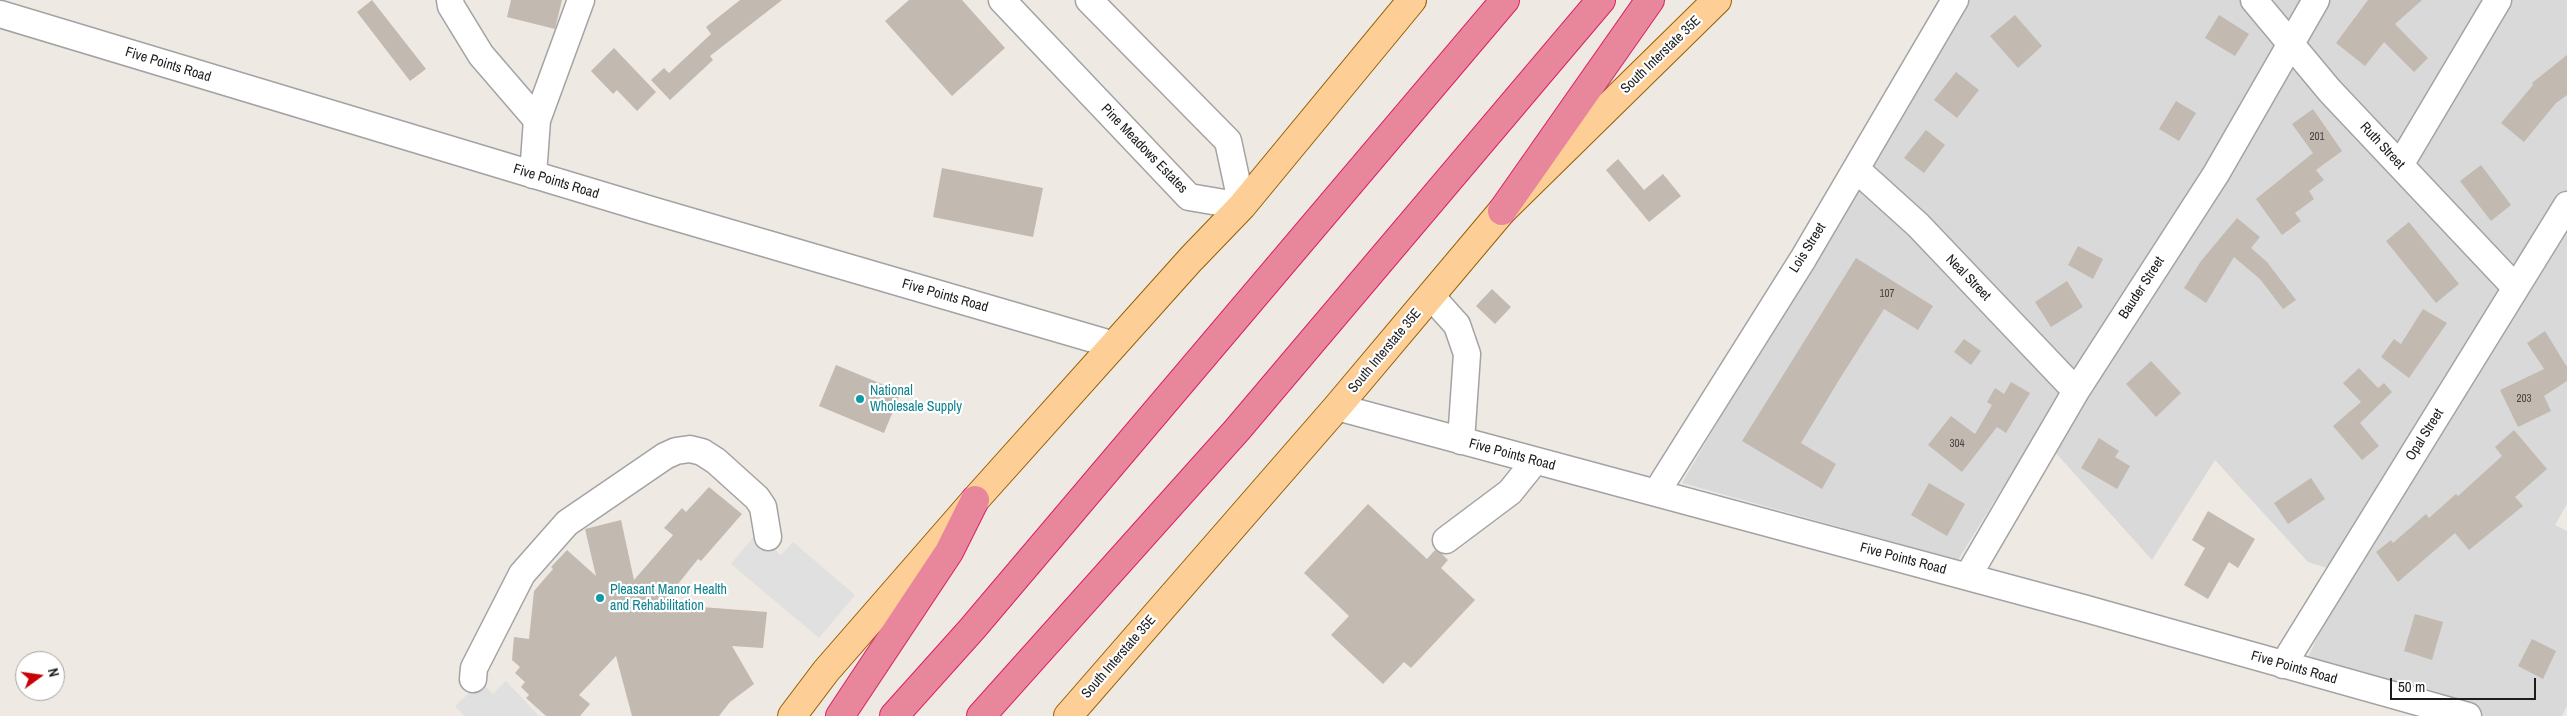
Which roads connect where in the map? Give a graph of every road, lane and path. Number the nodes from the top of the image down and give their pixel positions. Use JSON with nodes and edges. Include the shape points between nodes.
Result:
{"nodes":[{"id":1,"x":450,"y":0,"type":"edge"},
{"id":2,"x":581,"y":0,"type":"edge"},
{"id":3,"x":1002,"y":0,"type":"edge"},
{"id":4,"x":1089,"y":0,"type":"edge"},
{"id":5,"x":1412,"y":0,"type":"edge"},
{"id":6,"x":1505,"y":0,"type":"edge"},
{"id":7,"x":1601,"y":0,"type":"edge"},
{"id":8,"x":1650,"y":0,"type":"edge"},
{"id":9,"x":1717,"y":0,"type":"edge"},
{"id":10,"x":1955,"y":0,"type":"edge"},
{"id":11,"x":2254,"y":0,"type":"edge"},
{"id":12,"x":2316,"y":0,"type":"edge"},
{"id":13,"x":2498,"y":0,"type":"edge"},
{"id":14,"x":0,"y":14,"type":"edge"},
{"id":15,"x":2291,"y":44,"type":"junction"},
{"id":16,"x":537,"y":120,"type":"junction"},
{"id":17,"x":2400,"y":165,"type":"junction"},
{"id":18,"x":1856,"y":169,"type":"junction"},
{"id":19,"x":533,"y":175,"type":"junction"},
{"id":20,"x":2567,"y":205,"type":"edge"},
{"id":21,"x":1242,"y":206,"type":"junction"},
{"id":22,"x":1502,"y":212,"type":"junction"},
{"id":23,"x":2515,"y":288,"type":"junction"},
{"id":24,"x":1431,"y":296,"type":"junction"},
{"id":25,"x":1114,"y":345,"type":"junction"},
{"id":26,"x":2076,"y":391,"type":"junction"},
{"id":27,"x":1337,"y":407,"type":"junction"},
{"id":28,"x":1461,"y":441,"type":"junction"},
{"id":29,"x":1535,"y":461,"type":"junction"},
{"id":30,"x":1656,"y":493,"type":"junction"},
{"id":31,"x":974,"y":500,"type":"junction"},
{"id":32,"x":768,"y":537,"type":"dead end"},
{"id":33,"x":1446,"y":540,"type":"dead end"},
{"id":34,"x":1968,"y":576,"type":"junction"},
{"id":35,"x":2283,"y":665,"type":"junction"},
{"id":36,"x":473,"y":680,"type":"dead end"},
{"id":37,"x":792,"y":716,"type":"edge"},
{"id":38,"x":840,"y":716,"type":"edge"},
{"id":39,"x":894,"y":716,"type":"edge"},
{"id":40,"x":980,"y":716,"type":"edge"},
{"id":41,"x":1068,"y":716,"type":"edge"},
{"id":42,"x":2468,"y":716,"type":"edge"}],
"edges":[{"from":1,"to":16,"type":"street","via":[[481,55]]},
{"from":2,"to":16,"type":"street"},
{"from":3,"to":21,"type":"street","name":"Pine Meadows Estates","via":[[1189,197]]},
{"from":4,"to":21,"type":"street","via":[[1228,141]]},
{"from":5,"to":21,"type":"main road"},
{"from":6,"to":39,"type":"highway"},
{"from":7,"to":40,"type":"highway","via":[[1237,430]]},
{"from":8,"to":22,"type":"highway"},
{"from":9,"to":22,"type":"main road","name":"South Interstate 35E"},
{"from":10,"to":18,"type":"street","name":"Lois Street"},
{"from":11,"to":15,"type":"street","name":"Ruth Street"},
{"from":12,"to":15,"type":"street","name":"Bauder Street"},
{"from":13,"to":17,"type":"street"},
{"from":14,"to":19,"type":"street","name":"Five Points Road"},
{"from":15,"to":17,"type":"street","name":"Ruth Street"},
{"from":15,"to":26,"type":"street","name":"Bauder Street","via":[[2216,174]]},
{"from":16,"to":19,"type":"street"},
{"from":17,"to":23,"type":"street","name":"Ruth Street"},
{"from":18,"to":26,"type":"street","name":"Neal Street","via":[[1918,225]]},
{"from":18,"to":30,"type":"street","name":"Lois Street"},
{"from":19,"to":25,"type":"street","name":"Five Points Road"},
{"from":20,"to":23,"type":"street","name":"Opal Street"},
{"from":21,"to":25,"type":"main road"},
{"from":22,"to":24,"type":"main road","name":"South Interstate 35E"},
{"from":23,"to":35,"type":"street","name":"Opal Street"},
{"from":24,"to":27,"type":"main road","name":"South Interstate 35E"},
{"from":24,"to":28,"type":"street","via":[[1457,325],[1467,354]]},
{"from":25,"to":31,"type":"main road"},
{"from":26,"to":34,"type":"street","name":"Bauder Street"},
{"from":27,"to":28,"type":"street","name":"Five Points Road"},
{"from":27,"to":41,"type":"main road","name":"South Interstate 35E"},
{"from":28,"to":29,"type":"street","name":"Five Points Road"},
{"from":29,"to":30,"type":"street","name":"Five Points Road"},
{"from":29,"to":33,"type":"street","via":[[1510,492]]},
{"from":30,"to":34,"type":"street","name":"Five Points Road"},
{"from":31,"to":37,"type":"main road","via":[[826,671]]},
{"from":31,"to":38,"type":"highway","via":[[949,552]]},
{"from":32,"to":36,"type":"street","via":[[763,507],[757,498],[716,461],[690,449],[665,456],[567,523],[522,574],[474,668]]},
{"from":34,"to":35,"type":"street","name":"Five Points Road"},
{"from":35,"to":42,"type":"street","name":"Five Points Road"}]}
